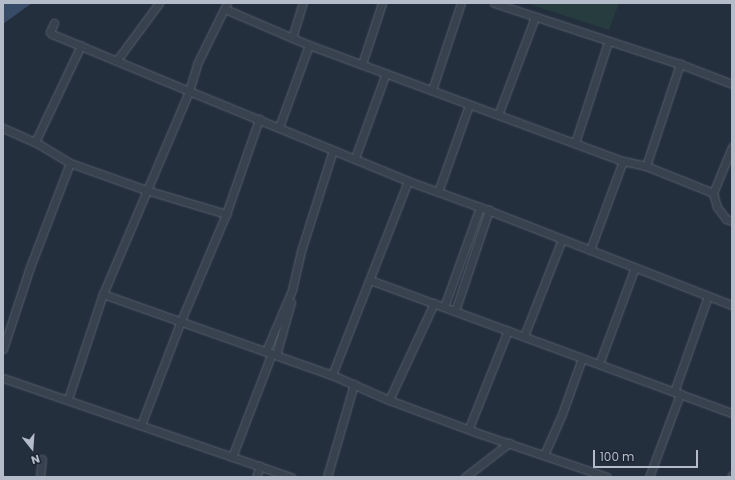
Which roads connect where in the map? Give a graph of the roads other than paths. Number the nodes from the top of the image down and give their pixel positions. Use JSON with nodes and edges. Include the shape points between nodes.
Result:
{"nodes":[{"id":1,"x":159,"y":3,"type":"edge"},
{"id":2,"x":303,"y":3,"type":"edge"},
{"id":3,"x":382,"y":3,"type":"edge"},
{"id":4,"x":461,"y":3,"type":"edge"},
{"id":5,"x":494,"y":3,"type":"edge"},
{"id":6,"x":226,"y":6,"type":"edge"},
{"id":7,"x":535,"y":17,"type":"junction"},
{"id":8,"x":54,"y":23,"type":"dead end"},
{"id":9,"x":292,"y":38,"type":"junction"},
{"id":10,"x":608,"y":42,"type":"junction"},
{"id":11,"x":81,"y":45,"type":"junction"},
{"id":12,"x":309,"y":45,"type":"junction"},
{"id":13,"x":117,"y":60,"type":"junction"},
{"id":14,"x":362,"y":64,"type":"junction"},
{"id":15,"x":680,"y":64,"type":"junction"},
{"id":16,"x":386,"y":73,"type":"junction"},
{"id":17,"x":732,"y":84,"type":"edge"},
{"id":18,"x":432,"y":90,"type":"junction"},
{"id":19,"x":188,"y":91,"type":"junction"},
{"id":20,"x":470,"y":105,"type":"junction"},
{"id":21,"x":498,"y":115,"type":"junction"},
{"id":22,"x":259,"y":119,"type":"junction"},
{"id":23,"x":3,"y":128,"type":"edge"},
{"id":24,"x":279,"y":128,"type":"junction"},
{"id":25,"x":35,"y":142,"type":"junction"},
{"id":26,"x":575,"y":143,"type":"junction"},
{"id":27,"x":732,"y":147,"type":"edge"},
{"id":28,"x":333,"y":150,"type":"junction"},
{"id":29,"x":355,"y":158,"type":"junction"},
{"id":30,"x":623,"y":161,"type":"junction"},
{"id":31,"x":70,"y":163,"type":"junction"},
{"id":32,"x":646,"y":166,"type":"junction"},
{"id":33,"x":408,"y":181,"type":"junction"},
{"id":34,"x":146,"y":190,"type":"junction"},
{"id":35,"x":438,"y":192,"type":"junction"},
{"id":36,"x":713,"y":193,"type":"junction"},
{"id":37,"x":480,"y":207,"type":"junction"},
{"id":38,"x":489,"y":210,"type":"junction"},
{"id":39,"x":226,"y":214,"type":"junction"},
{"id":40,"x":732,"y":222,"type":"edge"},
{"id":41,"x":562,"y":239,"type":"junction"},
{"id":42,"x":590,"y":250,"type":"junction"},
{"id":43,"x":635,"y":267,"type":"junction"},
{"id":44,"x":370,"y":280,"type":"junction"},
{"id":45,"x":292,"y":290,"type":"junction"},
{"id":46,"x":103,"y":294,"type":"junction"},
{"id":47,"x":708,"y":296,"type":"junction"},
{"id":48,"x":434,"y":303,"type":"junction"},
{"id":49,"x":732,"y":305,"type":"edge"},
{"id":50,"x":444,"y":307,"type":"junction"},
{"id":51,"x":455,"y":311,"type":"junction"},
{"id":52,"x":180,"y":323,"type":"junction"},
{"id":53,"x":508,"y":330,"type":"junction"},
{"id":54,"x":524,"y":336,"type":"junction"},
{"id":55,"x":3,"y":349,"type":"edge"},
{"id":56,"x":271,"y":353,"type":"junction"},
{"id":57,"x":582,"y":358,"type":"junction"},
{"id":58,"x":599,"y":364,"type":"junction"},
{"id":59,"x":332,"y":375,"type":"junction"},
{"id":60,"x":3,"y":378,"type":"edge"},
{"id":61,"x":354,"y":384,"type":"junction"},
{"id":62,"x":677,"y":393,"type":"junction"},
{"id":63,"x":68,"y":400,"type":"junction"},
{"id":64,"x":389,"y":400,"type":"junction"},
{"id":65,"x":732,"y":414,"type":"edge"},
{"id":66,"x":141,"y":424,"type":"junction"},
{"id":67,"x":469,"y":428,"type":"junction"},
{"id":68,"x":509,"y":443,"type":"junction"},
{"id":69,"x":544,"y":455,"type":"junction"},
{"id":70,"x":232,"y":457,"type":"junction"},
{"id":71,"x":42,"y":459,"type":"dead end"},
{"id":72,"x":260,"y":466,"type":"junction"},
{"id":73,"x":40,"y":477,"type":"edge"},
{"id":74,"x":256,"y":477,"type":"edge"},
{"id":75,"x":291,"y":477,"type":"edge"},
{"id":76,"x":327,"y":477,"type":"edge"},
{"id":77,"x":465,"y":477,"type":"edge"},
{"id":78,"x":607,"y":477,"type":"edge"},
{"id":79,"x":649,"y":477,"type":"edge"}],
"edges":[{"from":1,"to":13,"type":"street"},
{"from":2,"to":9,"type":"street"},
{"from":3,"to":14,"type":"street"},
{"from":4,"to":18,"type":"street"},
{"from":5,"to":7,"type":"street"},
{"from":6,"to":9,"type":"street"},
{"from":6,"to":19,"type":"street","via":[[197,64]]},
{"from":7,"to":10,"type":"street"},
{"from":7,"to":21,"type":"street"},
{"from":8,"to":11,"type":"street","via":[[50,32],[52,34]]},
{"from":9,"to":12,"type":"street"},
{"from":10,"to":15,"type":"street"},
{"from":10,"to":26,"type":"street"},
{"from":11,"to":13,"type":"street"},
{"from":11,"to":25,"type":"street"},
{"from":12,"to":14,"type":"street"},
{"from":12,"to":24,"type":"street"},
{"from":13,"to":19,"type":"street"},
{"from":14,"to":16,"type":"street"},
{"from":15,"to":17,"type":"street"},
{"from":15,"to":32,"type":"street"},
{"from":16,"to":18,"type":"street"},
{"from":16,"to":29,"type":"street"},
{"from":18,"to":20,"type":"street"},
{"from":19,"to":22,"type":"street"},
{"from":19,"to":34,"type":"street"},
{"from":20,"to":21,"type":"street"},
{"from":20,"to":35,"type":"street"},
{"from":21,"to":26,"type":"street"},
{"from":22,"to":24,"type":"street"},
{"from":22,"to":39,"type":"street"},
{"from":23,"to":25,"type":"street"},
{"from":24,"to":28,"type":"street"},
{"from":25,"to":31,"type":"street"},
{"from":26,"to":30,"type":"street"},
{"from":27,"to":36,"type":"street"},
{"from":28,"to":29,"type":"street"},
{"from":28,"to":45,"type":"street","via":[[301,251]]},
{"from":29,"to":33,"type":"street"},
{"from":30,"to":32,"type":"street"},
{"from":30,"to":42,"type":"street"},
{"from":31,"to":34,"type":"street"},
{"from":31,"to":55,"type":"street","via":[[30,267]]},
{"from":32,"to":36,"type":"street"},
{"from":33,"to":35,"type":"street"},
{"from":33,"to":44,"type":"street"},
{"from":34,"to":39,"type":"street"},
{"from":34,"to":46,"type":"street"},
{"from":35,"to":37,"type":"street"},
{"from":36,"to":40,"type":"street","via":[[717,208]]},
{"from":37,"to":38,"type":"street"},
{"from":37,"to":50,"type":"street"},
{"from":38,"to":41,"type":"street"},
{"from":38,"to":51,"type":"street"},
{"from":39,"to":52,"type":"street"},
{"from":41,"to":42,"type":"street"},
{"from":41,"to":54,"type":"street"},
{"from":42,"to":43,"type":"street"},
{"from":43,"to":47,"type":"street"},
{"from":43,"to":58,"type":"street"},
{"from":44,"to":48,"type":"street"},
{"from":44,"to":59,"type":"street"},
{"from":45,"to":56,"type":"street"},
{"from":45,"to":56,"type":"street"},
{"from":46,"to":52,"type":"street"},
{"from":46,"to":63,"type":"street"},
{"from":47,"to":49,"type":"street"},
{"from":47,"to":62,"type":"street"},
{"from":48,"to":50,"type":"street"},
{"from":48,"to":64,"type":"street"},
{"from":50,"to":51,"type":"street"},
{"from":51,"to":53,"type":"street"},
{"from":52,"to":56,"type":"street"},
{"from":52,"to":66,"type":"street"},
{"from":53,"to":54,"type":"street"},
{"from":53,"to":67,"type":"street"},
{"from":54,"to":57,"type":"street"},
{"from":56,"to":59,"type":"street"},
{"from":56,"to":70,"type":"street"},
{"from":57,"to":58,"type":"street"},
{"from":57,"to":69,"type":"street"},
{"from":58,"to":62,"type":"street"},
{"from":59,"to":61,"type":"street"},
{"from":60,"to":63,"type":"street"},
{"from":61,"to":64,"type":"street"},
{"from":61,"to":76,"type":"street"},
{"from":62,"to":65,"type":"street"},
{"from":62,"to":79,"type":"street"},
{"from":63,"to":66,"type":"street"},
{"from":64,"to":67,"type":"street"},
{"from":66,"to":70,"type":"street"},
{"from":67,"to":68,"type":"street"},
{"from":68,"to":69,"type":"street"},
{"from":68,"to":77,"type":"street"},
{"from":69,"to":78,"type":"street"},
{"from":70,"to":72,"type":"street"},
{"from":71,"to":73,"type":"street"},
{"from":72,"to":74,"type":"street"},
{"from":72,"to":75,"type":"street"}]}
